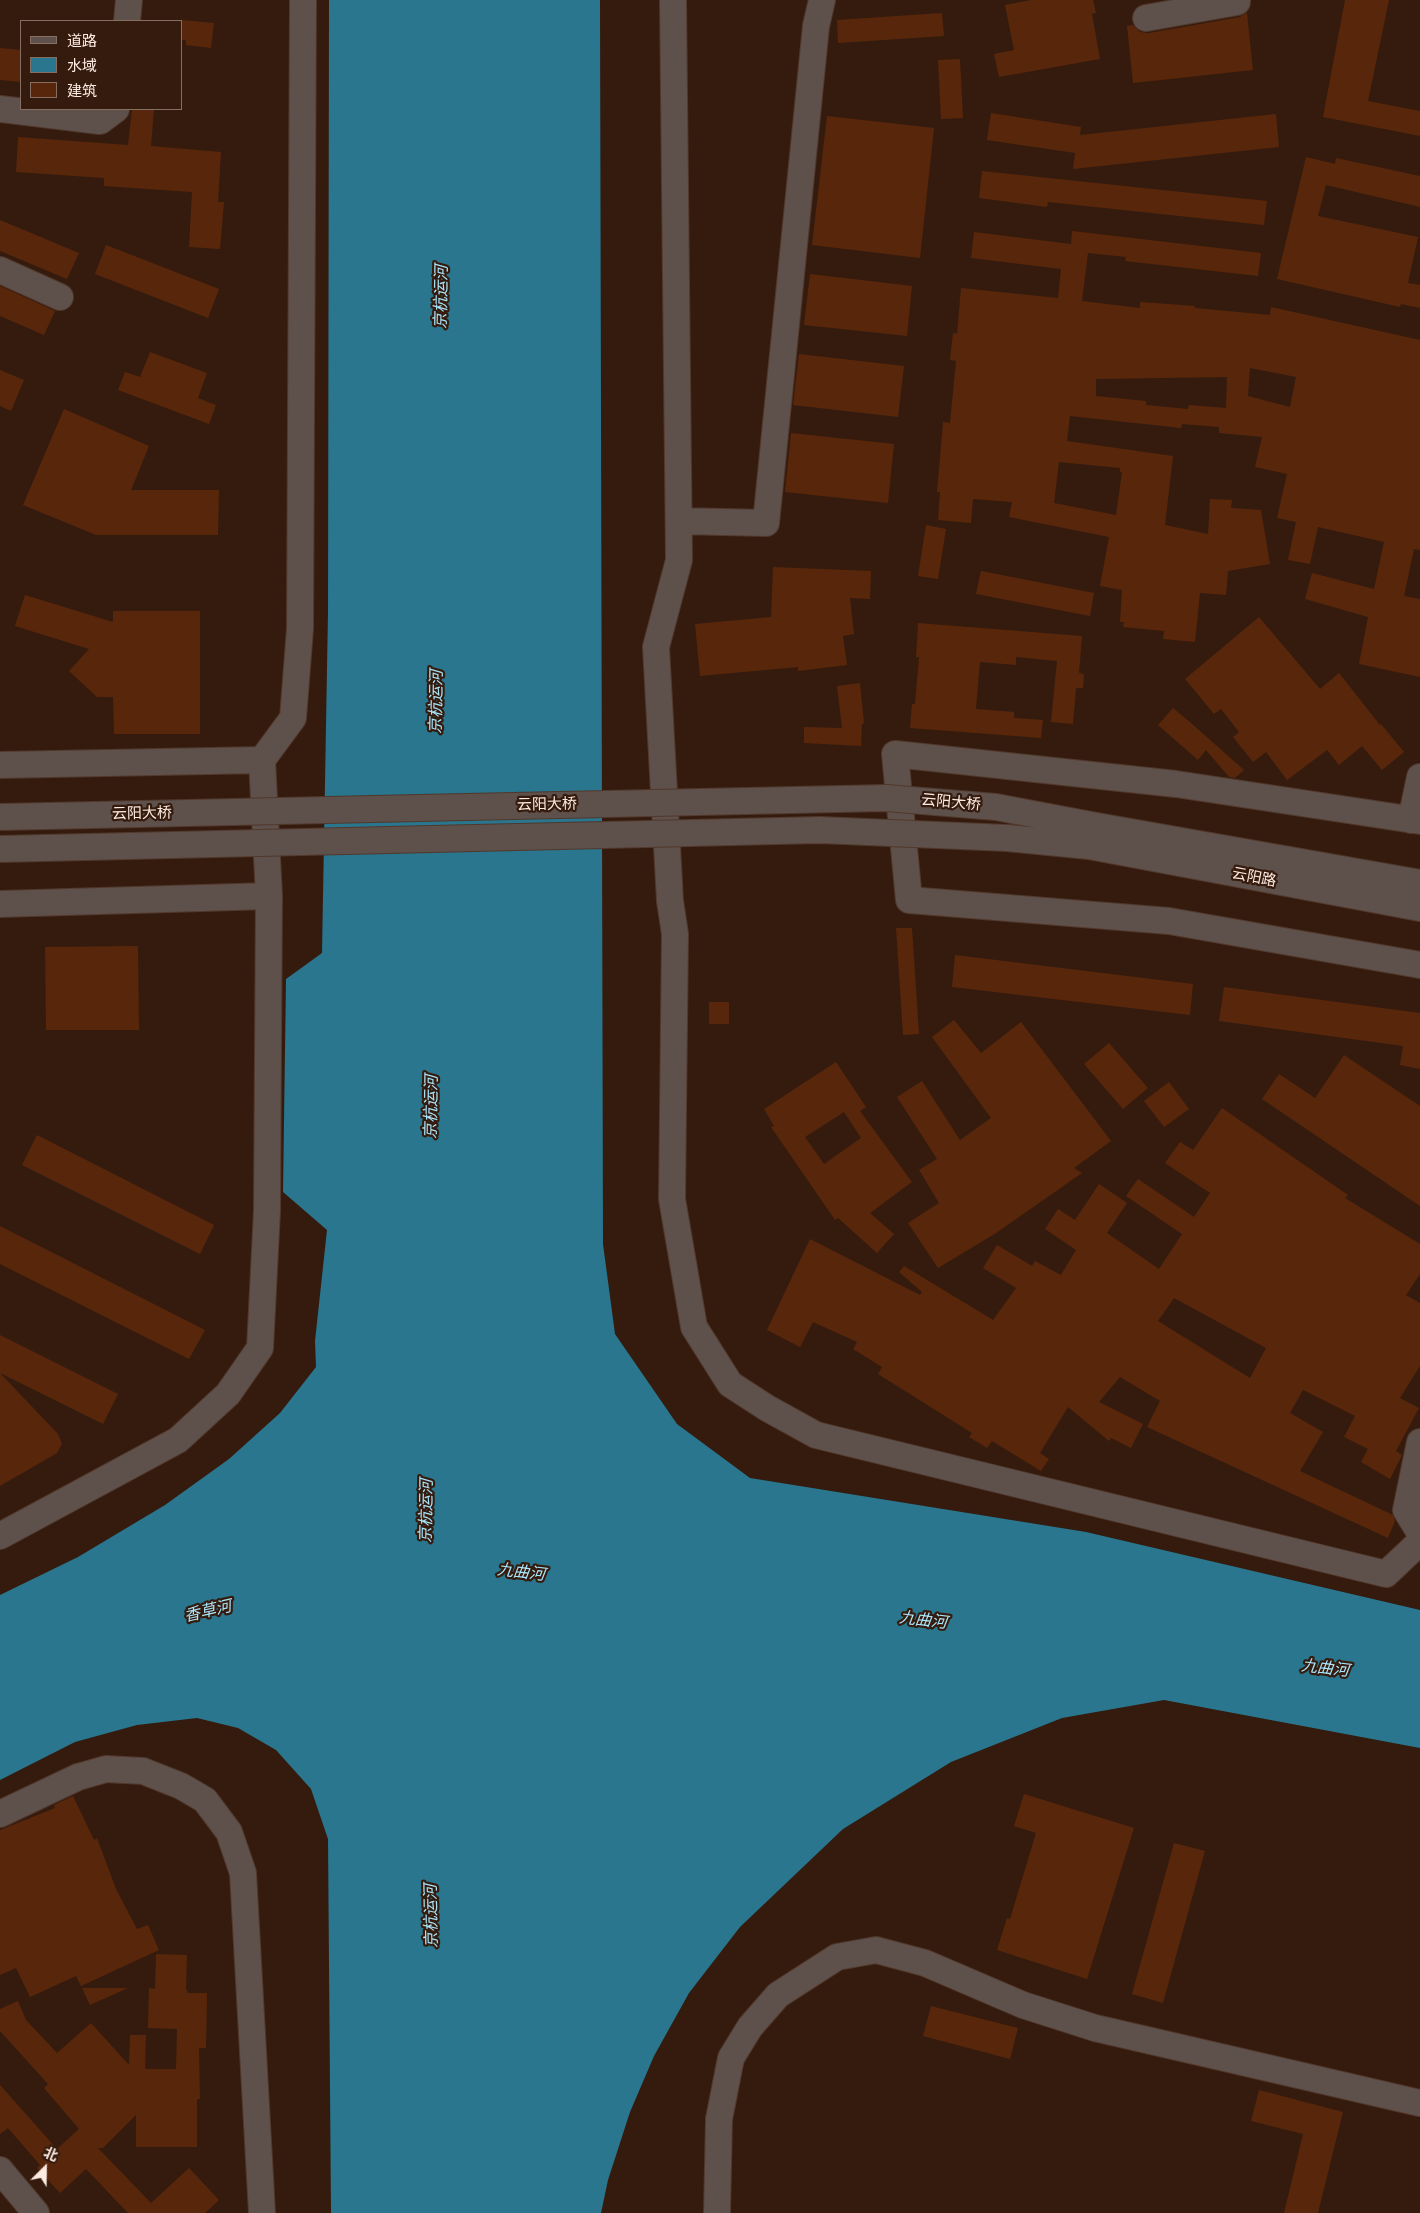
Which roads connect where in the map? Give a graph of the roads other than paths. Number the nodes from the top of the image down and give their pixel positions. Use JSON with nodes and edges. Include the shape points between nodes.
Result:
{"nodes":[{"id":1,"x":129,"y":0,"type":"edge"},
{"id":2,"x":303,"y":0,"type":"edge"},
{"id":3,"x":673,"y":0,"type":"edge"},
{"id":4,"x":822,"y":0,"type":"edge"},
{"id":5,"x":1237,"y":0,"type":"edge"},
{"id":6,"x":1146,"y":18,"type":"dead end"},
{"id":7,"x":127,"y":20,"type":"edge"},
{"id":8,"x":115,"y":110,"type":"edge"},
{"id":9,"x":2,"y":114,"type":"edge"},
{"id":10,"x":0,"y":270,"type":"edge"},
{"id":11,"x":60,"y":297,"type":"dead end"},
{"id":12,"x":679,"y":521,"type":"junction"},
{"id":13,"x":262,"y":760,"type":"junction"},
{"id":14,"x":0,"y":764,"type":"edge"},
{"id":15,"x":1420,"y":777,"type":"edge"},
{"id":16,"x":0,"y":817,"type":"edge"},
{"id":17,"x":1416,"y":820,"type":"edge"},
{"id":18,"x":1090,"y":835,"type":"junction"},
{"id":19,"x":0,"y":849,"type":"edge"},
{"id":20,"x":1420,"y":883,"type":"edge"},
{"id":21,"x":269,"y":896,"type":"junction"},
{"id":22,"x":0,"y":904,"type":"edge"},
{"id":23,"x":1420,"y":908,"type":"edge"},
{"id":24,"x":1420,"y":965,"type":"edge"},
{"id":25,"x":1420,"y":1442,"type":"edge"},
{"id":26,"x":1420,"y":1533,"type":"edge"},
{"id":27,"x":0,"y":1536,"type":"edge"},
{"id":28,"x":1420,"y":1542,"type":"edge"},
{"id":29,"x":0,"y":1814,"type":"edge"},
{"id":30,"x":1420,"y":2103,"type":"edge"},
{"id":31,"x":0,"y":2170,"type":"edge"},
{"id":32,"x":36,"y":2213,"type":"edge"},
{"id":33,"x":262,"y":2213,"type":"edge"},
{"id":34,"x":717,"y":2213,"type":"edge"}],
"edges":[{"from":1,"to":7,"type":"street"},
{"from":2,"to":13,"type":"street","via":[[300,630],[293,718]]},
{"from":3,"to":12,"type":"street"},
{"from":4,"to":12,"type":"street","via":[[816,26],[766,523]]},
{"from":5,"to":6,"type":"street"},
{"from":8,"to":9,"type":"street","via":[[100,121]]},
{"from":10,"to":11,"type":"street"},
{"from":12,"to":28,"type":"street","via":[[680,560],[656,647],[670,901],[675,934],[672,1199],[694,1327],[730,1384],[816,1435],[1386,1574]]},
{"from":13,"to":14,"type":"street"},
{"from":13,"to":21,"type":"street"},
{"from":15,"to":17,"type":"street"},
{"from":16,"to":18,"type":"street","name":"云阳大桥","bridge":true,"via":[[886,798],[996,807]]},
{"from":17,"to":24,"type":"street","via":[[1176,784],[895,754],[909,900],[1168,921]]},
{"from":18,"to":19,"type":"street","name":"云阳大桥","bridge":true,"via":[[1007,838],[820,830]]},
{"from":18,"to":20,"type":"street","name":"云阳路"},
{"from":18,"to":23,"type":"street","name":"云阳路"},
{"from":21,"to":22,"type":"street"},
{"from":21,"to":27,"type":"street","via":[[267,1211],[260,1348],[228,1394],[178,1440]]},
{"from":25,"to":26,"type":"street","via":[[1406,1510]]},
{"from":29,"to":33,"type":"street","via":[[78,1777],[106,1769],[143,1771],[181,1786],[205,1800],[229,1832],[243,1873]]},
{"from":30,"to":34,"type":"street","via":[[1095,2028],[1023,2005],[925,1963],[876,1950],[837,1957],[778,1995],[750,2027],[731,2058],[720,2119]]},
{"from":31,"to":32,"type":"street"}]}
